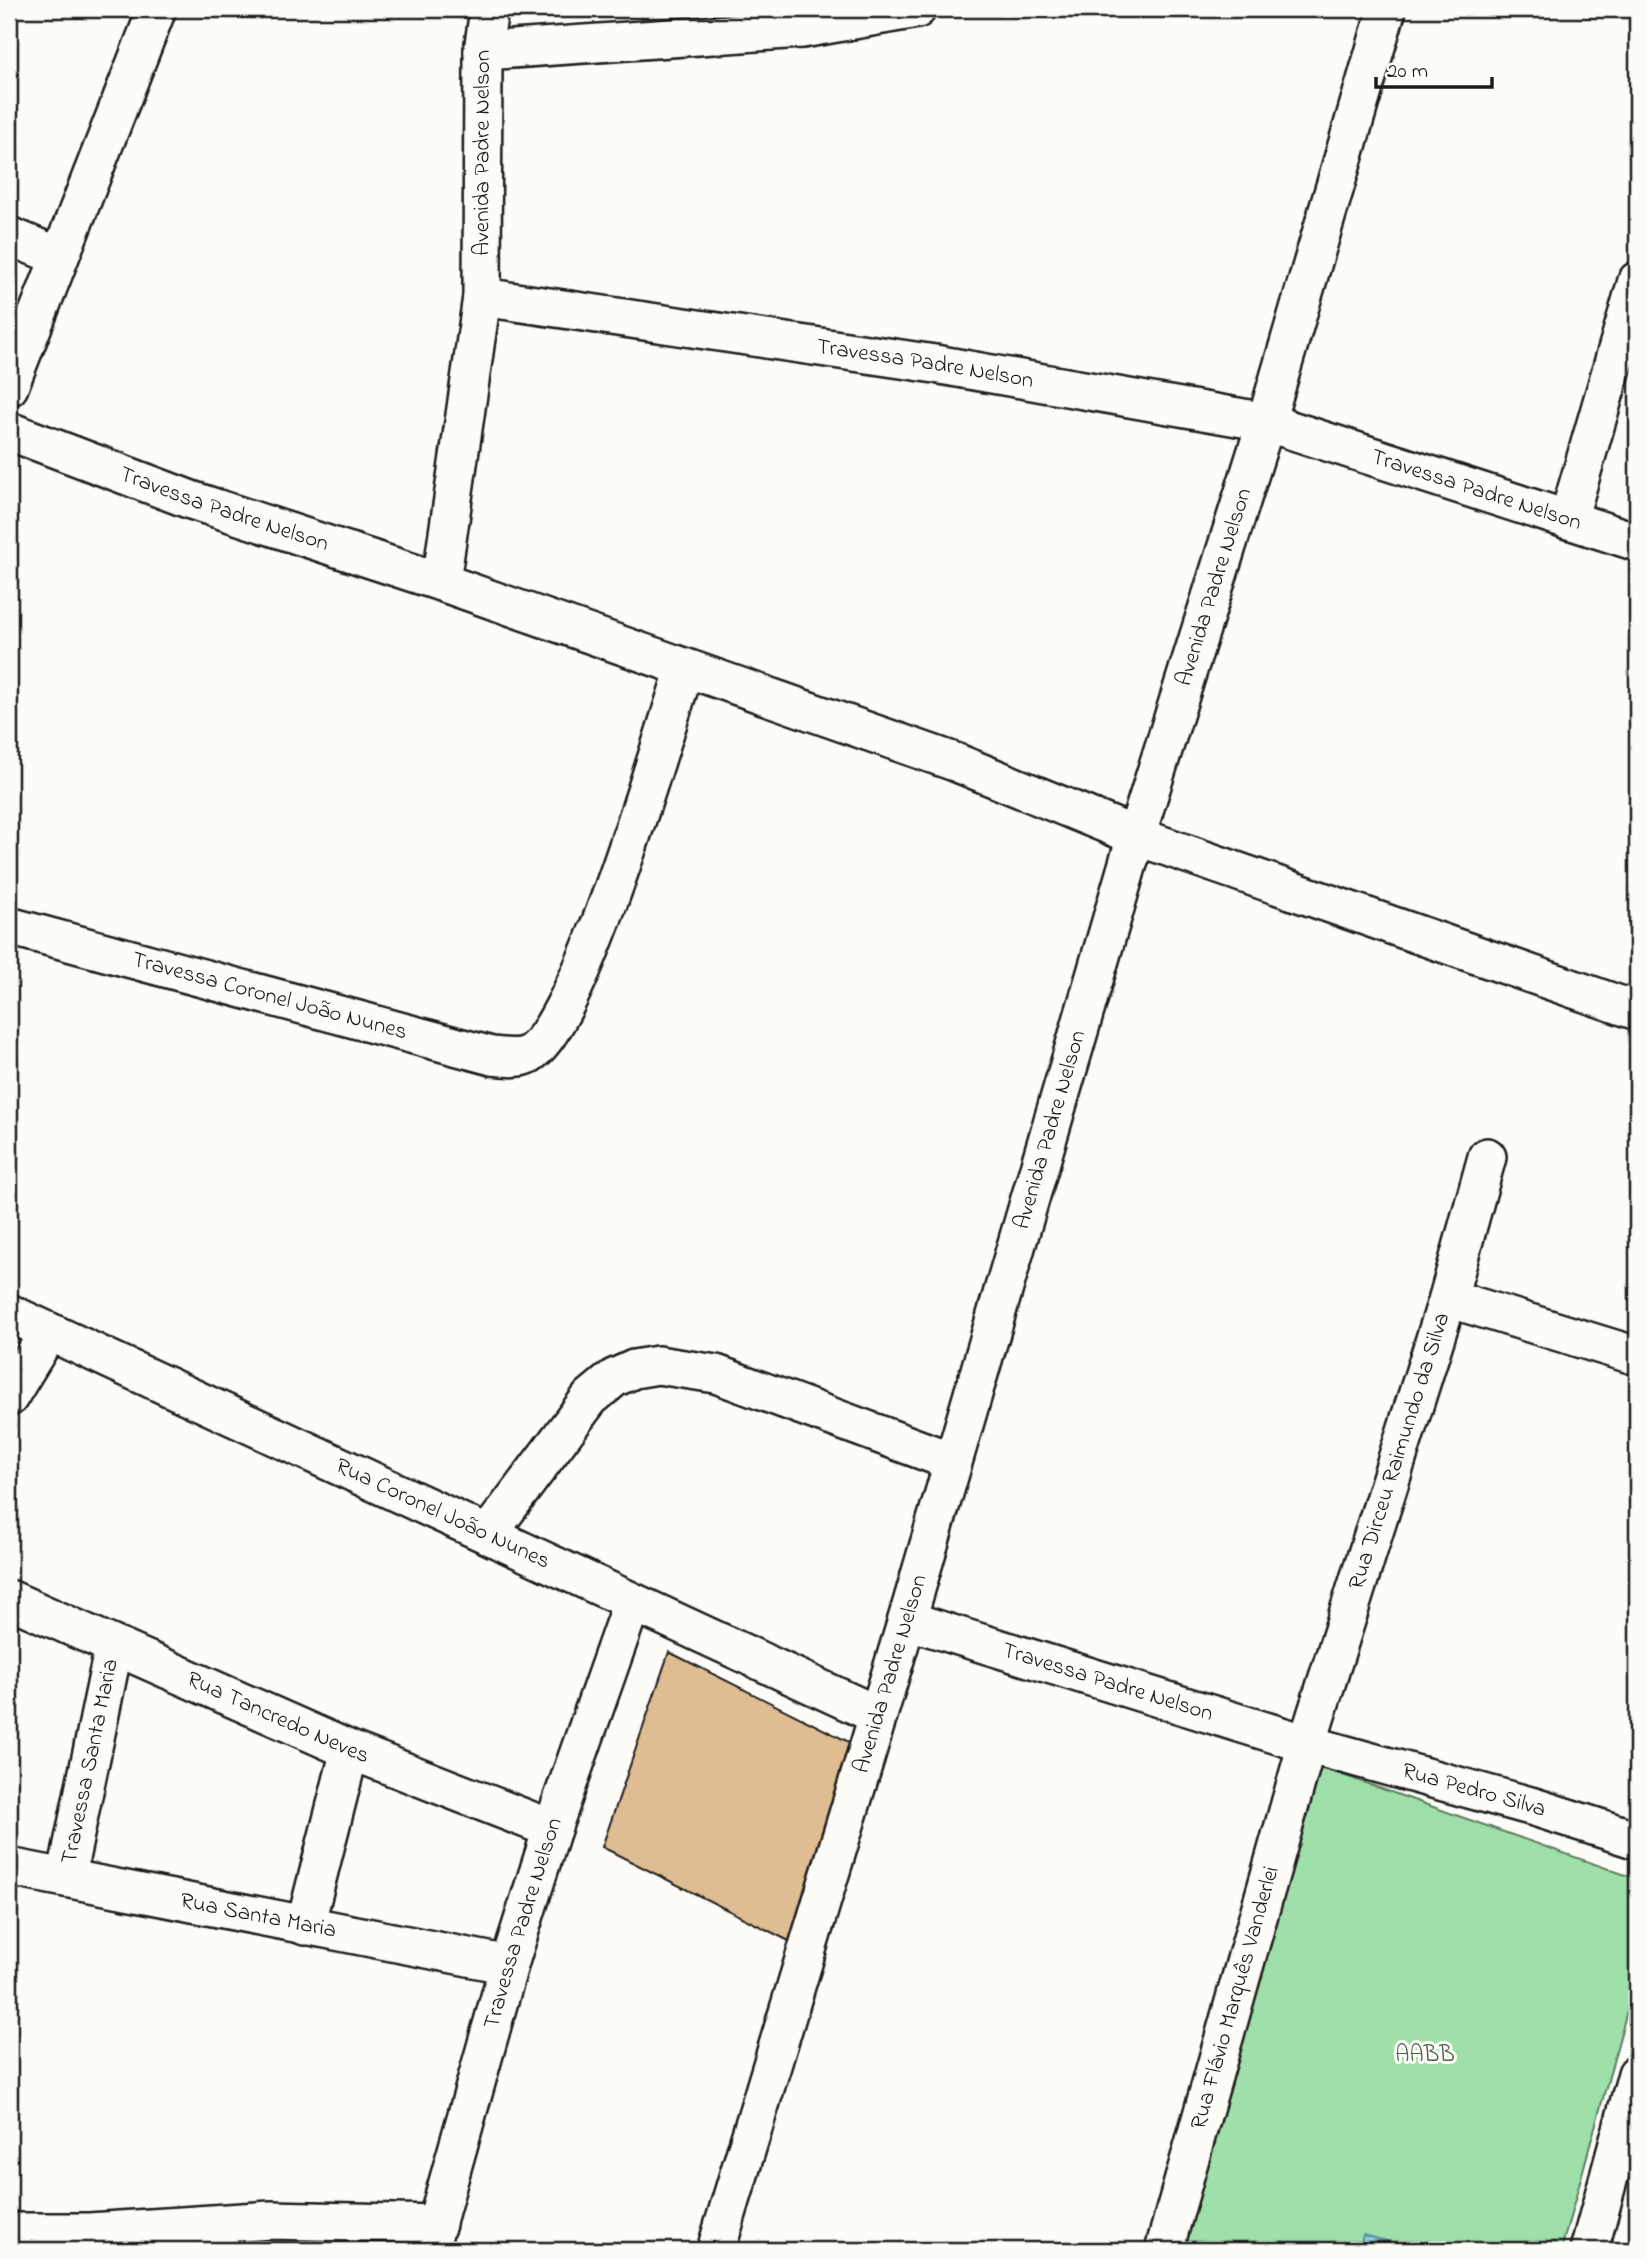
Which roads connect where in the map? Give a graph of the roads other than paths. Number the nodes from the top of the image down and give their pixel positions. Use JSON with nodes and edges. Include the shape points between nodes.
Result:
{"nodes":[{"id":1,"x":157,"y":9,"type":"edge"},
{"id":2,"x":489,"y":9,"type":"edge"},
{"id":3,"x":917,"y":9,"type":"edge"},
{"id":4,"x":1387,"y":9,"type":"edge"},
{"id":5,"x":483,"y":51,"type":"junction"},
{"id":6,"x":9,"y":236,"type":"edge"},
{"id":7,"x":58,"y":256,"type":"junction"},
{"id":8,"x":1637,"y":281,"type":"edge"},
{"id":9,"x":482,"y":297,"type":"junction"},
{"id":10,"x":9,"y":387,"type":"edge"},
{"id":11,"x":1266,"y":422,"type":"junction"},
{"id":12,"x":9,"y":431,"type":"edge"},
{"id":13,"x":1568,"y":520,"type":"junction"},
{"id":14,"x":1637,"y":542,"type":"edge"},
{"id":15,"x":441,"y":582,"type":"junction"},
{"id":16,"x":685,"y":669,"type":"junction"},
{"id":17,"x":1136,"y":836,"type":"junction"},
{"id":18,"x":9,"y":926,"type":"edge"},
{"id":19,"x":1637,"y":1011,"type":"edge"},
{"id":20,"x":1487,"y":1157,"type":"dead end"},
{"id":21,"x":1448,"y":1298,"type":"junction"},
{"id":22,"x":9,"y":1313,"type":"edge"},
{"id":23,"x":48,"y":1333,"type":"junction"},
{"id":24,"x":1637,"y":1356,"type":"edge"},
{"id":25,"x":9,"y":1396,"type":"edge"},
{"id":26,"x":951,"y":1461,"type":"junction"},
{"id":27,"x":489,"y":1533,"type":"junction"},
{"id":28,"x":9,"y":1599,"type":"edge"},
{"id":29,"x":632,"y":1602,"type":"junction"},
{"id":30,"x":907,"y":1620,"type":"junction"},
{"id":31,"x":114,"y":1646,"type":"junction"},
{"id":32,"x":877,"y":1715,"type":"junction"},
{"id":33,"x":1307,"y":1744,"type":"junction"},
{"id":34,"x":350,"y":1750,"type":"junction"},
{"id":35,"x":552,"y":1829,"type":"junction"},
{"id":36,"x":1637,"y":1840,"type":"edge"},
{"id":37,"x":9,"y":1867,"type":"edge"},
{"id":38,"x":65,"y":1878,"type":"junction"},
{"id":39,"x":305,"y":1926,"type":"junction"},
{"id":40,"x":509,"y":1965,"type":"junction"},
{"id":41,"x":1637,"y":2074,"type":"edge"},
{"id":42,"x":9,"y":2232,"type":"edge"},
{"id":43,"x":268,"y":2235,"type":"edge"},
{"id":44,"x":433,"y":2237,"type":"edge"},
{"id":45,"x":83,"y":2241,"type":"edge"},
{"id":46,"x":716,"y":2250,"type":"edge"},
{"id":47,"x":1164,"y":2250,"type":"edge"},
{"id":48,"x":1589,"y":2250,"type":"edge"}],
"edges":[{"from":1,"to":7,"type":"street"},
{"from":2,"to":5,"type":"street","name":"Avenida Padre Nelson"},
{"from":3,"to":5,"type":"street","via":[[802,29]]},
{"from":4,"to":11,"type":"street","name":"Avenida Padre Nelson"},
{"from":5,"to":9,"type":"street","name":"Avenida Padre Nelson"},
{"from":6,"to":7,"type":"street"},
{"from":7,"to":10,"type":"street"},
{"from":8,"to":13,"type":"street"},
{"from":9,"to":11,"type":"street","name":"Travessa Padre Nelson","via":[[935,364]]},
{"from":9,"to":15,"type":"street"},
{"from":11,"to":13,"type":"street","name":"Travessa Padre Nelson"},
{"from":11,"to":17,"type":"street","name":"Avenida Padre Nelson"},
{"from":12,"to":15,"type":"street","name":"Travessa Padre Nelson","via":[[204,505]]},
{"from":13,"to":14,"type":"street","name":"Travessa Padre Nelson"},
{"from":15,"to":16,"type":"street","name":"Travessa Padre Nelson"},
{"from":16,"to":17,"type":"street","name":"Travessa Padre Nelson","via":[[956,762]]},
{"from":16,"to":18,"type":"street","name":"Travessa Coronel João Nunes","via":[[594,941],[553,1028],[529,1054],[492,1056]]},
{"from":17,"to":19,"type":"street","name":"Travessa Padre Nelson"},
{"from":17,"to":26,"type":"street","name":"Avenida Padre Nelson"},
{"from":20,"to":21,"type":"street","name":"Rua Dirceu Raimundo da Silva"},
{"from":21,"to":24,"type":"street"},
{"from":21,"to":33,"type":"street","name":"Rua Dirceu Raimundo da Silva"},
{"from":22,"to":23,"type":"street","name":"Rua Coronel João Nunes"},
{"from":23,"to":25,"type":"street"},
{"from":23,"to":27,"type":"street","name":"Rua Coronel João Nunes"},
{"from":26,"to":27,"type":"street","via":[[716,1374],[658,1365],[614,1378],[590,1398]]},
{"from":26,"to":30,"type":"street","name":"Avenida Padre Nelson"},
{"from":27,"to":29,"type":"street","name":"Rua Coronel João Nunes"},
{"from":28,"to":31,"type":"street","name":"Rua Tancredo Neves"},
{"from":29,"to":32,"type":"street","name":"Rua Coronel João Nunes"},
{"from":29,"to":35,"type":"street","name":"Travessa Padre Nelson"},
{"from":30,"to":32,"type":"street","name":"Avenida Padre Nelson"},
{"from":30,"to":33,"type":"street","name":"Travessa Padre Nelson"},
{"from":31,"to":34,"type":"street","name":"Rua Tancredo Neves"},
{"from":31,"to":38,"type":"street","name":"Travessa Santa Maria"},
{"from":32,"to":46,"type":"street","name":"Avenida Padre Nelson"},
{"from":33,"to":36,"type":"street","name":"Rua Pedro Silva"},
{"from":33,"to":47,"type":"street","name":"Rua Flávio Marquês Vanderlei"},
{"from":34,"to":35,"type":"street","name":"Rua Tancredo Neves"},
{"from":34,"to":39,"type":"street"},
{"from":35,"to":40,"type":"street","name":"Travessa Padre Nelson"},
{"from":37,"to":38,"type":"street","name":"Rua Santa Maria"},
{"from":38,"to":39,"type":"street","name":"Rua Santa Maria"},
{"from":39,"to":40,"type":"street","name":"Rua Santa Maria"},
{"from":40,"to":44,"type":"street","name":"Travessa Padre Nelson"},
{"from":41,"to":48,"type":"street"},
{"from":42,"to":45,"type":"street"},
{"from":43,"to":44,"type":"street"},
{"from":43,"to":45,"type":"street"}]}
